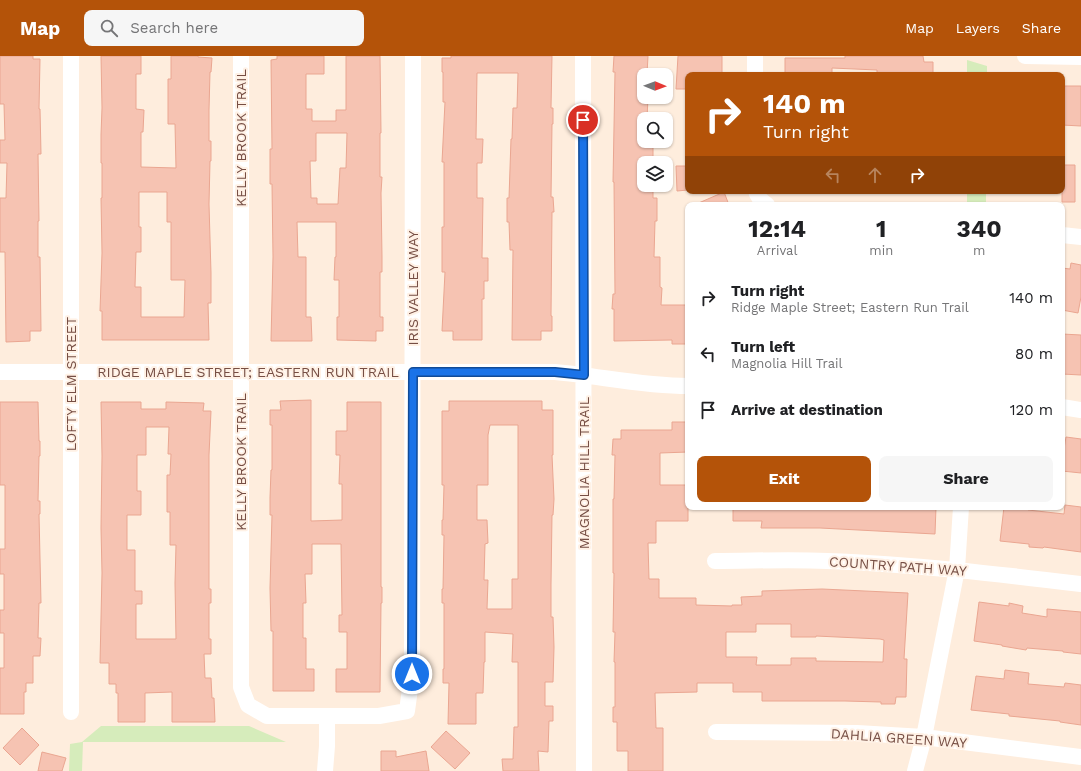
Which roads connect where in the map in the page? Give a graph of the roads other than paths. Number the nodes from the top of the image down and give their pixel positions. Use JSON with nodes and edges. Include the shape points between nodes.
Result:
{"nodes":[{"id":1,"x":71,"y":56,"type":"edge"},
{"id":2,"x":241,"y":56,"type":"edge"},
{"id":3,"x":413,"y":56,"type":"edge"},
{"id":4,"x":583,"y":56,"type":"edge"},
{"id":5,"x":755,"y":56,"type":"edge"},
{"id":6,"x":1025,"y":56,"type":"edge"},
{"id":7,"x":1081,"y":57,"type":"edge"},
{"id":8,"x":755,"y":72,"type":"edge"},
{"id":9,"x":1065,"y":235,"type":"edge"},
{"id":10,"x":1081,"y":237,"type":"edge"},
{"id":11,"x":0,"y":372,"type":"edge"},
{"id":12,"x":71,"y":372,"type":"junction"},
{"id":13,"x":242,"y":372,"type":"junction"},
{"id":14,"x":413,"y":372,"type":"junction"},
{"id":15,"x":584,"y":375,"type":"junction"},
{"id":16,"x":685,"y":386,"type":"edge"},
{"id":17,"x":1065,"y":407,"type":"edge"},
{"id":18,"x":1081,"y":410,"type":"edge"},
{"id":19,"x":961,"y":510,"type":"edge"},
{"id":20,"x":715,"y":561,"type":"dead end"},
{"id":21,"x":957,"y":569,"type":"junction"},
{"id":22,"x":1081,"y":584,"type":"edge"},
{"id":23,"x":407,"y":711,"type":"joint"},
{"id":24,"x":71,"y":712,"type":"dead end"},
{"id":25,"x":327,"y":716,"type":"junction"},
{"id":26,"x":716,"y":732,"type":"dead end"},
{"id":27,"x":924,"y":737,"type":"junction"},
{"id":28,"x":1081,"y":757,"type":"edge"},
{"id":29,"x":325,"y":771,"type":"edge"},
{"id":30,"x":584,"y":771,"type":"edge"},
{"id":31,"x":915,"y":771,"type":"edge"}],
"edges":[{"from":1,"to":12,"type":"street","name":"LOFTY ELM STREET"},
{"from":2,"to":13,"type":"street","name":"KELLY BROOK TRAIL"},
{"from":3,"to":14,"type":"street","name":"IRIS VALLEY WAY"},
{"from":4,"to":15,"type":"street","name":"MAGNOLIA HILL TRAIL"},
{"from":5,"to":8,"type":"street"},
{"from":6,"to":7,"type":"street"},
{"from":9,"to":10,"type":"street"},
{"from":11,"to":12,"type":"street","name":"RIDGE MAPLE STREET; EASTERN RUN TRAIL"},
{"from":12,"to":13,"type":"street","name":"RIDGE MAPLE STREET; EASTERN RUN TRAIL"},
{"from":12,"to":24,"type":"street","name":"LOFTY ELM STREET"},
{"from":13,"to":14,"type":"street","name":"RIDGE MAPLE STREET; EASTERN RUN TRAIL"},
{"from":13,"to":25,"type":"street","name":"KELLY BROOK TRAIL","via":[[242,687],[248,705],[267,716]]},
{"from":14,"to":15,"type":"street","name":"RIDGE MAPLE STREET; EASTERN RUN TRAIL","via":[[555,372]]},
{"from":14,"to":23,"type":"street","name":"IRIS VALLEY WAY","via":[[412,674]]},
{"from":15,"to":16,"type":"street","name":"RIDGE MAPLE STREET; EASTERN RUN TRAIL","via":[[634,383]]},
{"from":15,"to":30,"type":"street","name":"MAGNOLIA HILL TRAIL"},
{"from":17,"to":18,"type":"street"},
{"from":19,"to":21,"type":"street"},
{"from":20,"to":21,"type":"street","name":"COUNTRY PATH WAY","via":[[826,561]]},
{"from":21,"to":22,"type":"street","name":"COUNTRY PATH WAY"},
{"from":21,"to":27,"type":"street"},
{"from":23,"to":25,"type":"street","name":"KELLY BROOK TRAIL","via":[[379,716]]},
{"from":25,"to":29,"type":"street"},
{"from":26,"to":27,"type":"street","name":"DAHLIA GREEN WAY","via":[[857,733]]},
{"from":27,"to":28,"type":"street","name":"DAHLIA GREEN WAY"},
{"from":27,"to":31,"type":"street"}]}
